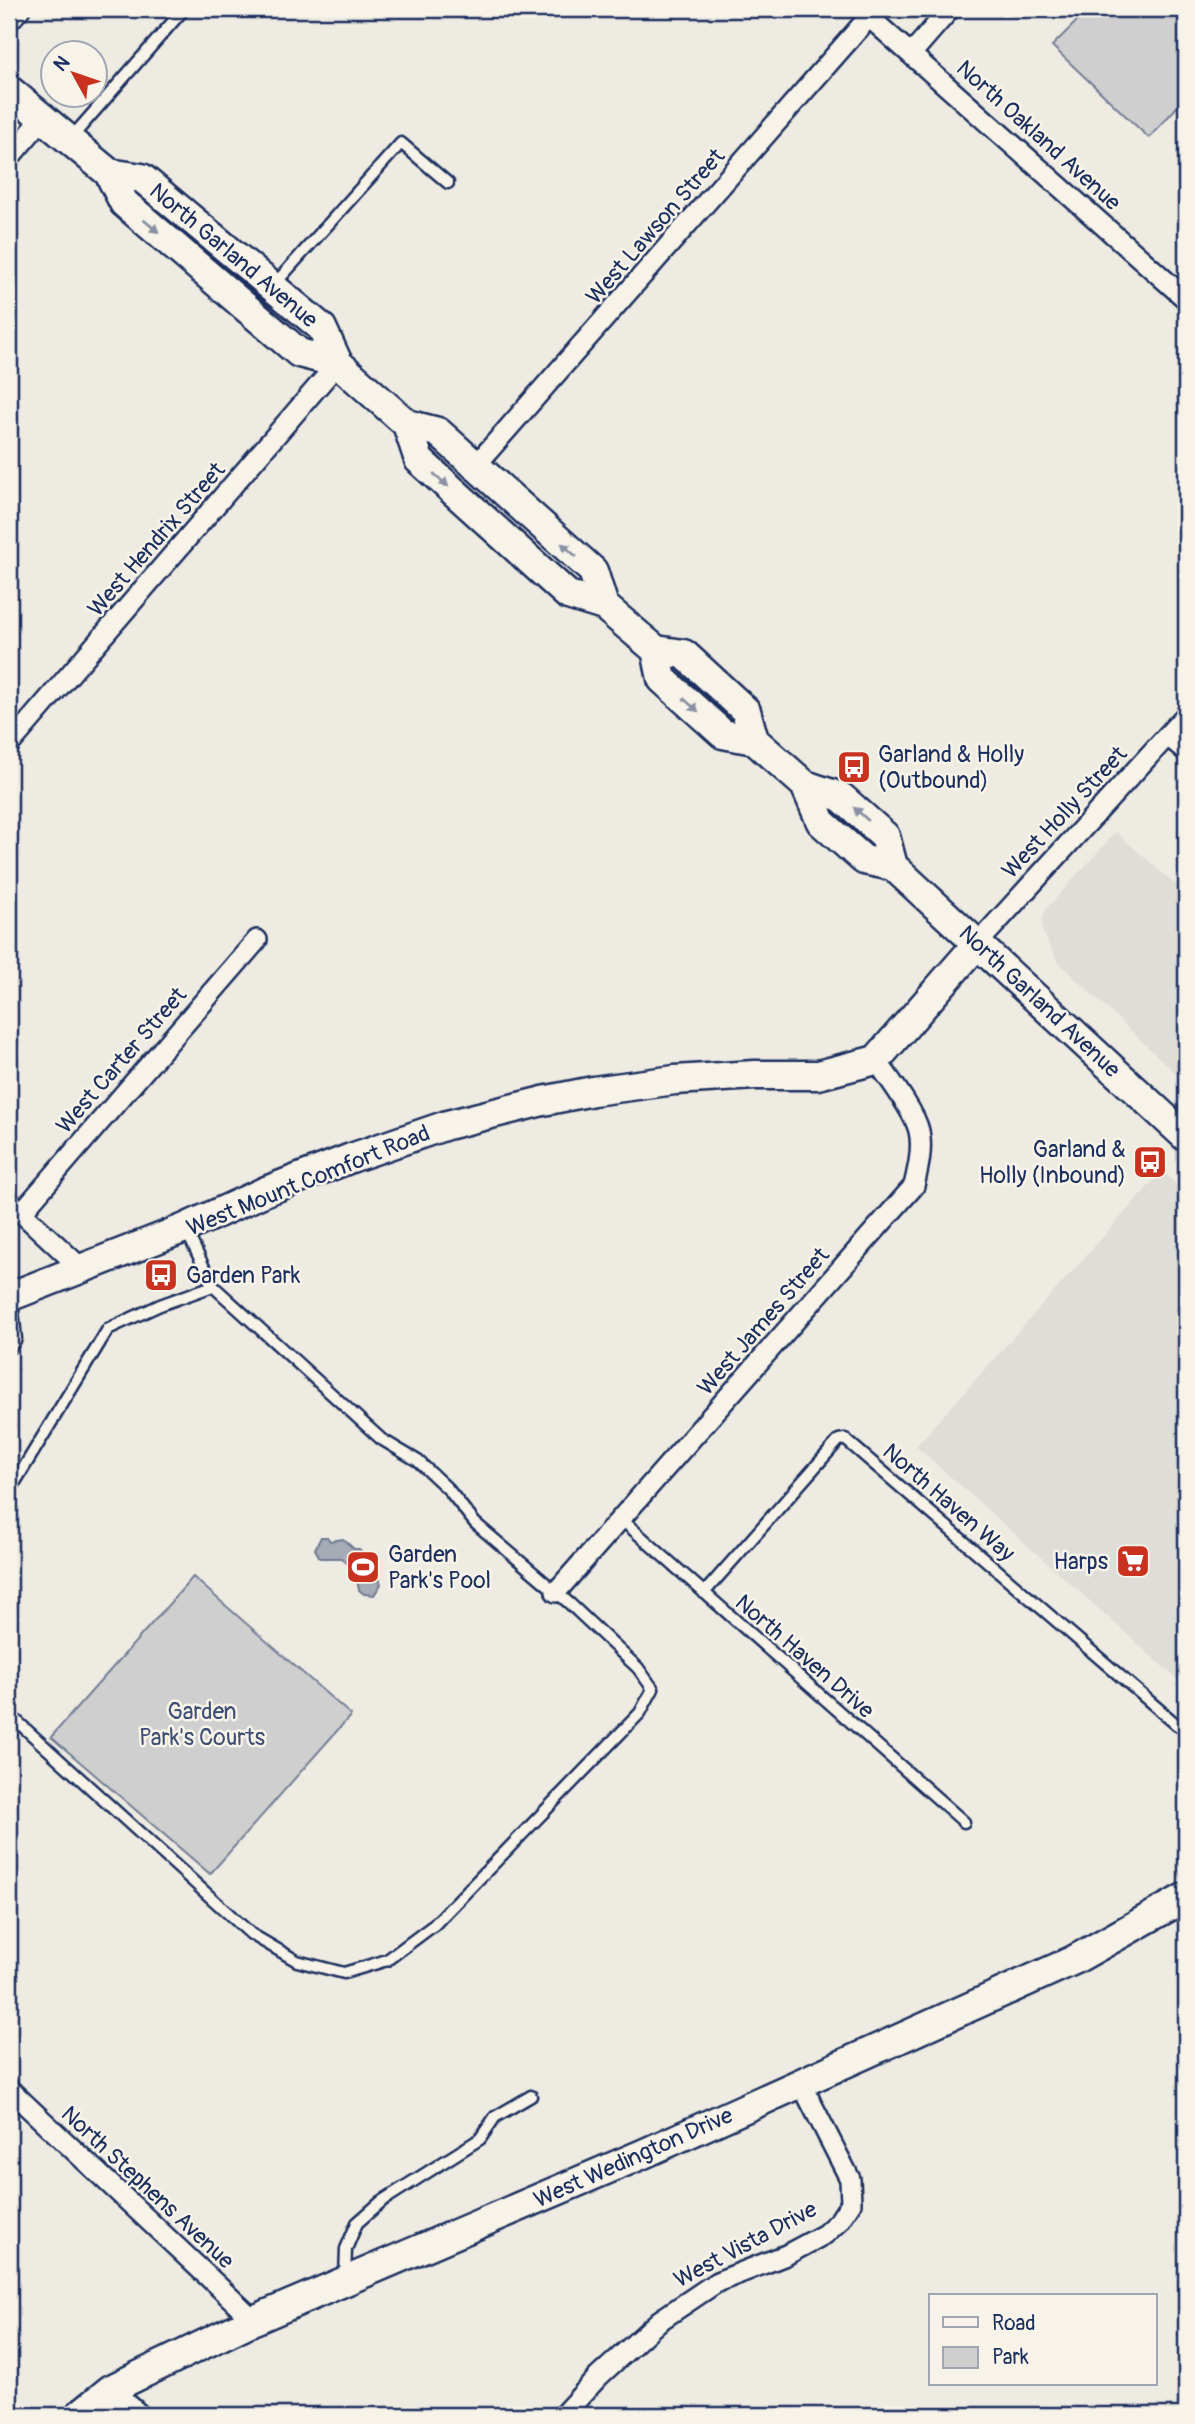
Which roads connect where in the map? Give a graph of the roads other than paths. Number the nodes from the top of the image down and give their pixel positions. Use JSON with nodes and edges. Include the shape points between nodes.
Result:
{"nodes":[{"id":1,"x":20,"y":9,"type":"edge"},
{"id":2,"x":184,"y":9,"type":"edge"},
{"id":3,"x":950,"y":9,"type":"edge"},
{"id":4,"x":865,"y":13,"type":"edge"},
{"id":5,"x":9,"y":21,"type":"edge"},
{"id":6,"x":911,"y":54,"type":"junction"},
{"id":7,"x":9,"y":90,"type":"edge"},
{"id":8,"x":43,"y":118,"type":"junction"},
{"id":9,"x":69,"y":141,"type":"junction"},
{"id":10,"x":9,"y":158,"type":"edge"},
{"id":11,"x":109,"y":173,"type":"junction"},
{"id":12,"x":448,"y":183,"type":"dead end"},
{"id":13,"x":272,"y":286,"type":"junction"},
{"id":14,"x":1186,"y":299,"type":"edge"},
{"id":15,"x":338,"y":363,"type":"junction"},
{"id":16,"x":407,"y":424,"type":"junction"},
{"id":17,"x":476,"y":465,"type":"junction"},
{"id":18,"x":604,"y":606,"type":"junction"},
{"id":19,"x":1186,"y":715,"type":"edge"},
{"id":20,"x":1168,"y":736,"type":"junction"},
{"id":21,"x":9,"y":745,"type":"edge"},
{"id":22,"x":1186,"y":751,"type":"edge"},
{"id":23,"x":257,"y":940,"type":"dead end"},
{"id":24,"x":978,"y":943,"type":"junction"},
{"id":25,"x":876,"y":1060,"type":"junction"},
{"id":26,"x":1186,"y":1137,"type":"edge"},
{"id":27,"x":15,"y":1207,"type":"edge"},
{"id":28,"x":185,"y":1228,"type":"junction"},
{"id":29,"x":82,"y":1269,"type":"junction"},
{"id":30,"x":213,"y":1286,"type":"junction"},
{"id":31,"x":10,"y":1296,"type":"edge"},
{"id":32,"x":9,"y":1349,"type":"edge"},
{"id":33,"x":9,"y":1492,"type":"edge"},
{"id":34,"x":621,"y":1519,"type":"junction"},
{"id":35,"x":556,"y":1592,"type":"junction"},
{"id":36,"x":704,"y":1593,"type":"junction"},
{"id":37,"x":9,"y":1714,"type":"edge"},
{"id":38,"x":1186,"y":1730,"type":"edge"},
{"id":39,"x":964,"y":1822,"type":"dead end"},
{"id":40,"x":1186,"y":1897,"type":"edge"},
{"id":41,"x":802,"y":2083,"type":"junction"},
{"id":42,"x":9,"y":2089,"type":"edge"},
{"id":43,"x":531,"y":2096,"type":"dead end"},
{"id":44,"x":345,"y":2281,"type":"junction"},
{"id":45,"x":254,"y":2320,"type":"junction"},
{"id":46,"x":111,"y":2389,"type":"junction"},
{"id":47,"x":79,"y":2415,"type":"edge"},
{"id":48,"x":140,"y":2415,"type":"edge"},
{"id":49,"x":563,"y":2415,"type":"edge"}],
"edges":[{"from":1,"to":5,"type":"street"},
{"from":2,"to":9,"type":"lane"},
{"from":3,"to":6,"type":"street"},
{"from":4,"to":6,"type":"street","name":"North Oakland Avenue"},
{"from":4,"to":17,"type":"street","name":"West Lawson Street"},
{"from":6,"to":14,"type":"street","name":"North Oakland Avenue"},
{"from":7,"to":8,"type":"main road","name":"North Garland Avenue"},
{"from":8,"to":9,"type":"main road","name":"North Garland Avenue"},
{"from":8,"to":10,"type":"street"},
{"from":9,"to":11,"type":"main road","name":"North Garland Avenue"},
{"from":11,"to":13,"type":"main road","name":"North Garland Avenue","via":[[142,178]]},
{"from":11,"to":15,"type":"main road","name":"North Garland Avenue","one_way":true,"via":[[124,203],[299,353]]},
{"from":12,"to":13,"type":"lane","via":[[401,143]]},
{"from":13,"to":15,"type":"main road","name":"North Garland Avenue","via":[[322,328]]},
{"from":15,"to":16,"type":"main road","name":"North Garland Avenue"},
{"from":15,"to":21,"type":"street","name":"West Hendrix Street"},
{"from":16,"to":17,"type":"main road","name":"North Garland Avenue","via":[[438,432]]},
{"from":16,"to":18,"type":"main road","name":"North Garland Avenue","one_way":true,"via":[[419,460],[568,595]]},
{"from":18,"to":17,"type":"main road","name":"North Garland Avenue","one_way":true,"via":[[593,571]]},
{"from":18,"to":24,"type":"main road","name":"North Garland Avenue","via":[[656,650],[662,679],[723,734],[754,740],[806,785],[841,797],[885,836],[893,866]]},
{"from":19,"to":20,"type":"street","name":"West Holly Street"},
{"from":20,"to":22,"type":"street"},
{"from":20,"to":24,"type":"street","name":"West Holly Street"},
{"from":23,"to":27,"type":"street","name":"West Carter Street"},
{"from":24,"to":25,"type":"main road"},
{"from":24,"to":26,"type":"main road","name":"North Garland Avenue"},
{"from":25,"to":28,"type":"main road","name":"West Mount Comfort Road","via":[[818,1075],[675,1080],[593,1091],[497,1112],[351,1158]]},
{"from":25,"to":34,"type":"street","name":"West James Street","via":[[919,1131],[914,1186]]},
{"from":27,"to":29,"type":"street"},
{"from":28,"to":29,"type":"main road","name":"West Mount Comfort Road"},
{"from":28,"to":30,"type":"lane"},
{"from":29,"to":31,"type":"main road","name":"West Mount Comfort Road"},
{"from":30,"to":33,"type":"lane","via":[[108,1329]]},
{"from":30,"to":35,"type":"lane","via":[[381,1439],[418,1461],[475,1523]]},
{"from":31,"to":32,"type":"lane","via":[[16,1339]]},
{"from":34,"to":35,"type":"street","name":"West James Street"},
{"from":34,"to":36,"type":"lane","name":"North Haven Drive"},
{"from":35,"to":37,"type":"lane","via":[[638,1668],[653,1689],[640,1713],[434,1925],[387,1960],[344,1973],[297,1961],[251,1934]]},
{"from":36,"to":38,"type":"lane","name":"North Haven Way","via":[[845,1438]]},
{"from":36,"to":39,"type":"lane","name":"North Haven Drive"},
{"from":40,"to":41,"type":"main road","name":"West Wedington Drive","via":[[1073,1960]]},
{"from":41,"to":44,"type":"main road","name":"West Wedington Drive"},
{"from":41,"to":49,"type":"street","name":"West Vista Drive","via":[[850,2179],[850,2203],[839,2221],[786,2255],[717,2282],[659,2321]]},
{"from":42,"to":45,"type":"street","name":"North Stephens Avenue"},
{"from":43,"to":44,"type":"lane","via":[[495,2117],[480,2140],[382,2201],[357,2224],[346,2249]]},
{"from":44,"to":45,"type":"main road","name":"West Wedington Drive"},
{"from":45,"to":46,"type":"main road","name":"West Wedington Drive"},
{"from":46,"to":47,"type":"main road","name":"West Wedington Drive"},
{"from":46,"to":48,"type":"street"}]}
